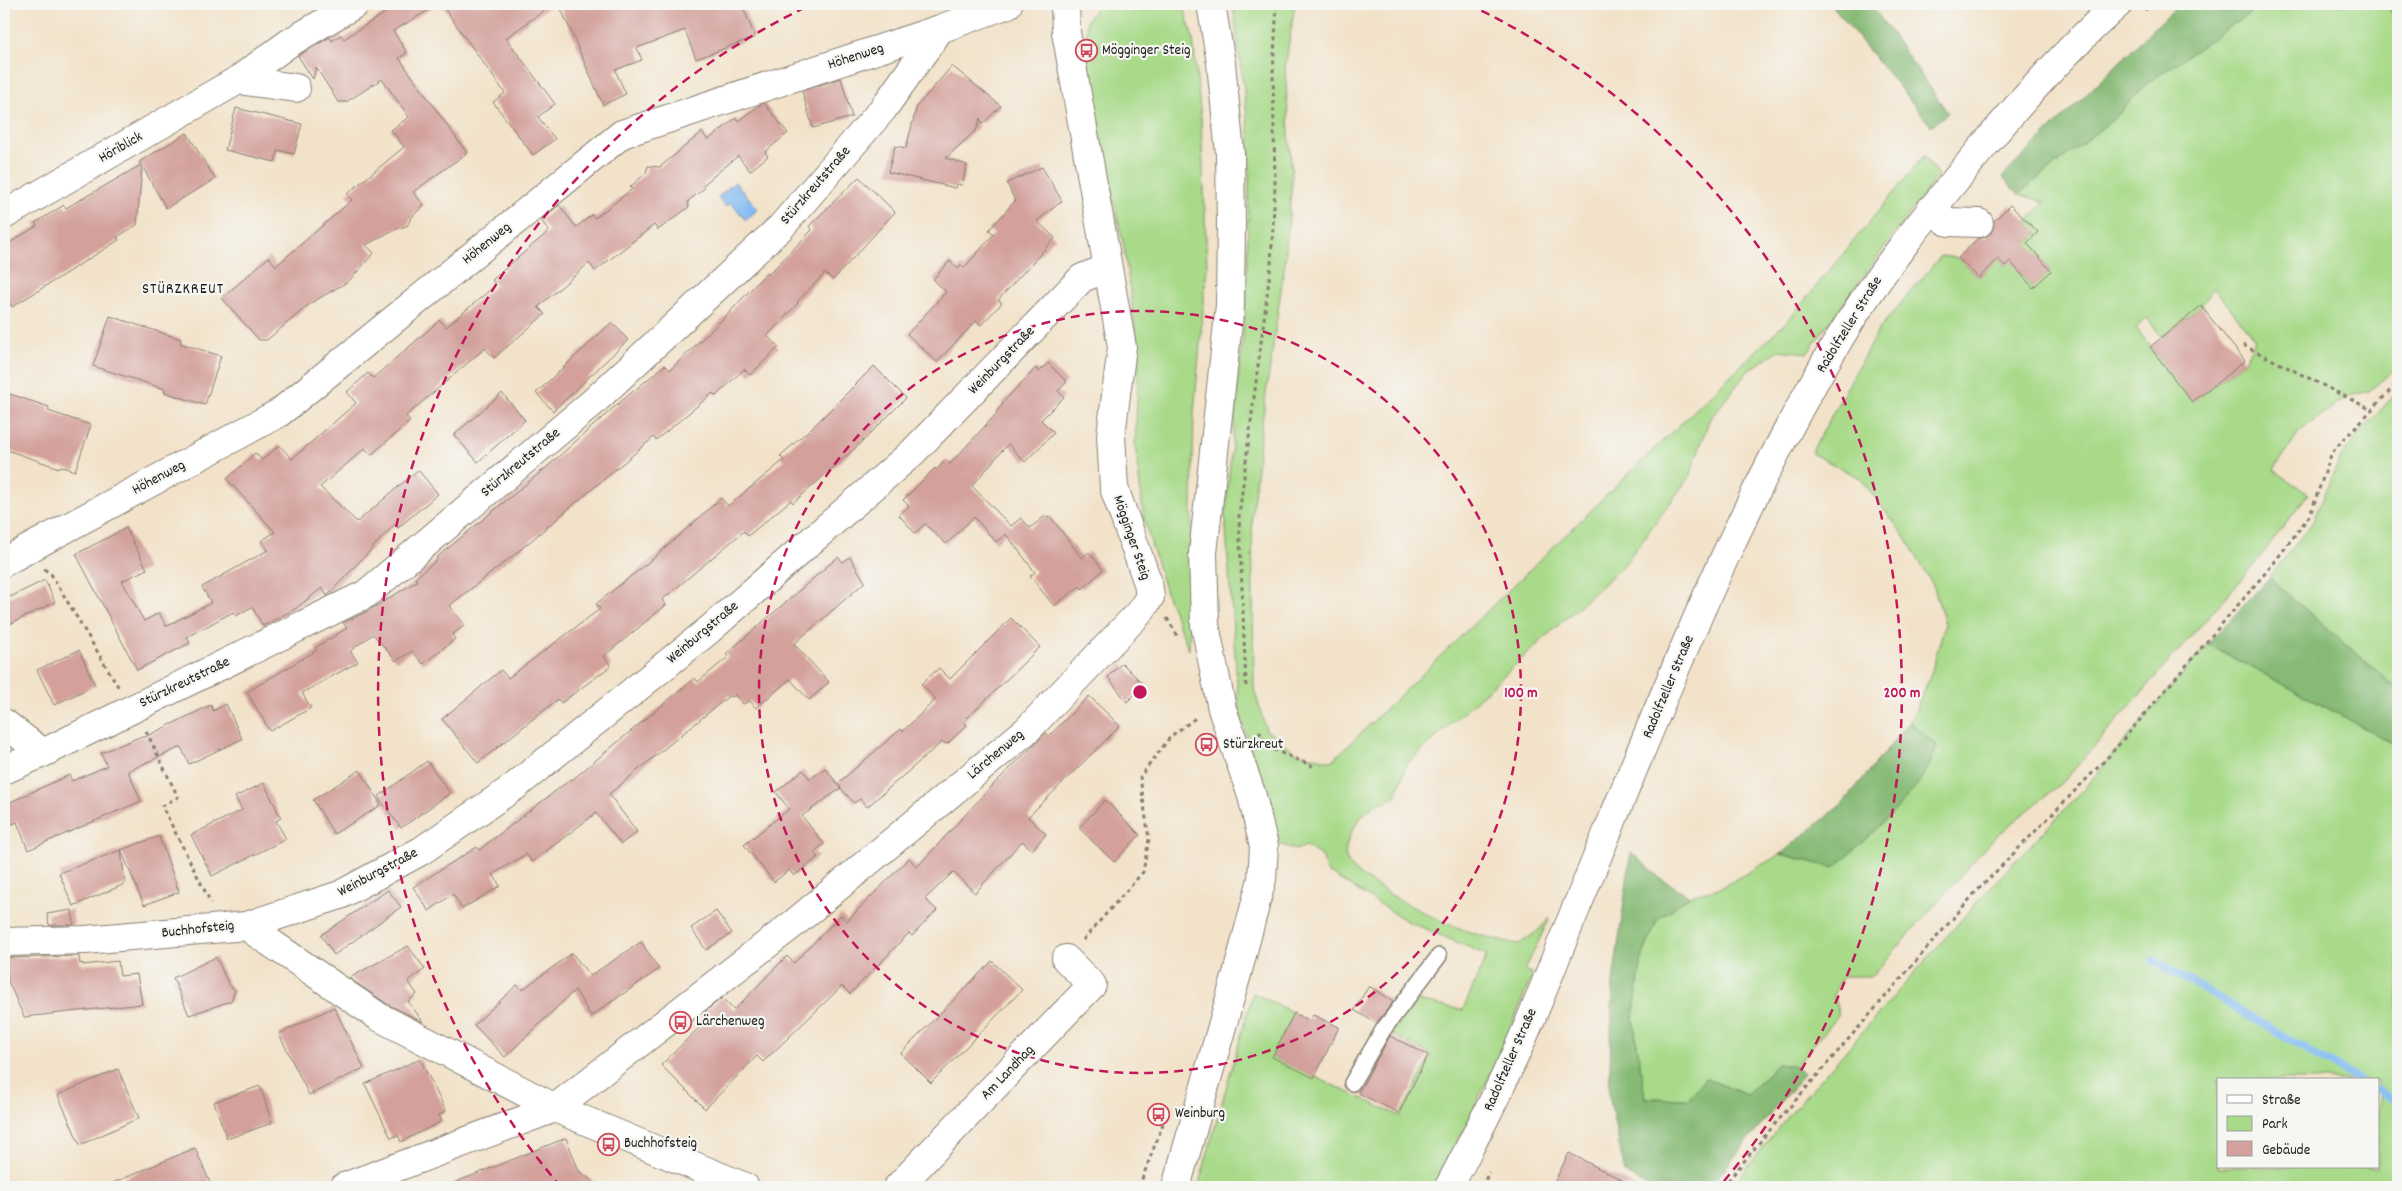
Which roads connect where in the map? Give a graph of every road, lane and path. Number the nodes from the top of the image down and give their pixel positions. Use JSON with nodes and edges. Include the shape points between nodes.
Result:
{"nodes":[{"id":1,"x":355,"y":4,"type":"edge"},
{"id":2,"x":1008,"y":4,"type":"edge"},
{"id":3,"x":1065,"y":4,"type":"edge"},
{"id":4,"x":1211,"y":4,"type":"edge"},
{"id":5,"x":1277,"y":4,"type":"edge"},
{"id":6,"x":2151,"y":4,"type":"edge"},
{"id":7,"x":2130,"y":8,"type":"edge"},
{"id":8,"x":940,"y":29,"type":"junction"},
{"id":9,"x":238,"y":80,"type":"junction"},
{"id":10,"x":296,"y":88,"type":"dead end"},
{"id":11,"x":1931,"y":209,"type":"junction"},
{"id":12,"x":4,"y":215,"type":"edge"},
{"id":13,"x":1978,"y":222,"type":"dead end"},
{"id":14,"x":1108,"y":268,"type":"junction"},
{"id":15,"x":2243,"y":345,"type":"dead end"},
{"id":16,"x":2398,"y":382,"type":"edge"},
{"id":17,"x":2372,"y":410,"type":"junction"},
{"id":18,"x":12,"y":557,"type":"edge"},
{"id":19,"x":1150,"y":597,"type":"junction"},
{"id":20,"x":1180,"y":640,"type":"dead end"},
{"id":21,"x":1247,"y":696,"type":"dead end"},
{"id":22,"x":133,"y":709,"type":"junction"},
{"id":23,"x":1193,"y":709,"type":"dead end"},
{"id":24,"x":1222,"y":709,"type":"junction"},
{"id":25,"x":1194,"y":718,"type":"junction"},
{"id":26,"x":4,"y":723,"type":"edge"},
{"id":27,"x":1254,"y":723,"type":"dead end"},
{"id":28,"x":1199,"y":726,"type":"dead end"},
{"id":29,"x":44,"y":753,"type":"junction"},
{"id":30,"x":1313,"y":766,"type":"dead end"},
{"id":31,"x":4,"y":770,"type":"edge"},
{"id":32,"x":235,"y":927,"type":"junction"},
{"id":33,"x":4,"y":942,"type":"edge"},
{"id":34,"x":1439,"y":956,"type":"dead end"},
{"id":35,"x":1066,"y":959,"type":"joint"},
{"id":36,"x":1352,"y":1083,"type":"dead end"},
{"id":37,"x":1170,"y":1107,"type":"dead end"},
{"id":38,"x":555,"y":1108,"type":"junction"},
{"id":39,"x":1491,"y":1169,"type":"dead end"},
{"id":40,"x":344,"y":1187,"type":"edge"},
{"id":41,"x":745,"y":1187,"type":"edge"},
{"id":42,"x":898,"y":1187,"type":"edge"},
{"id":43,"x":1139,"y":1187,"type":"edge"},
{"id":44,"x":1176,"y":1187,"type":"edge"},
{"id":45,"x":1450,"y":1187,"type":"edge"},
{"id":46,"x":1482,"y":1187,"type":"edge"},
{"id":47,"x":1724,"y":1187,"type":"edge"}],
"edges":[{"from":1,"to":9,"type":"street","name":"Höriblick","via":[[289,43]]},
{"from":2,"to":8,"type":"street","name":"Höhenweg"},
{"from":3,"to":14,"type":"street","name":"Mögginger Steig","via":[[1066,32]]},
{"from":4,"to":24,"type":"street","via":[[1229,144],[1231,224],[1230,305],[1203,553],[1205,625]]},
{"from":5,"to":21,"type":"path","via":[[1273,72],[1276,186],[1272,264],[1239,516]]},
{"from":6,"to":7,"type":"path"},
{"from":7,"to":11,"type":"street","name":"Radolfzeller Straße","via":[[2089,29],[2030,90]]},
{"from":8,"to":18,"type":"street","name":"Höhenweg","via":[[622,134],[279,414]]},
{"from":8,"to":22,"type":"street","name":"Stürzkreutstraße","via":[[883,109],[781,227],[585,410],[366,594]]},
{"from":9,"to":10,"type":"street"},
{"from":9,"to":12,"type":"street","name":"Höriblick"},
{"from":11,"to":13,"type":"street","via":[[1948,222]]},
{"from":11,"to":45,"type":"street","name":"Radolfzeller Straße","via":[[1879,276],[1842,334],[1759,485],[1706,600],[1509,1068]]},
{"from":14,"to":19,"type":"street","name":"Mögginger Steig","via":[[1122,347],[1110,435],[1114,488]]},
{"from":14,"to":32,"type":"street","name":"Weinburgstraße","via":[[1082,278],[899,465],[709,630],[514,787],[421,851],[340,895]]},
{"from":15,"to":17,"type":"path"},
{"from":16,"to":17,"type":"path"},
{"from":17,"to":47,"type":"path","via":[[2332,452],[2310,515],[2273,564],[2109,756],[1974,894]]},
{"from":18,"to":22,"type":"path","via":[[51,574]]},
{"from":19,"to":20,"type":"path","via":[[1172,623]]},
{"from":19,"to":38,"type":"street","name":"Lärchenweg","via":[[1139,614],[1027,730],[792,925]]},
{"from":22,"to":29,"type":"street","name":"Stürzkreutstraße"},
{"from":22,"to":32,"type":"path","via":[[178,797],[162,806]]},
{"from":23,"to":25,"type":"path"},
{"from":24,"to":25,"type":"path"},
{"from":24,"to":44,"type":"street","via":[[1252,796],[1264,846],[1262,879]]},
{"from":25,"to":28,"type":"path"},
{"from":25,"to":35,"type":"path","via":[[1172,736],[1140,777],[1149,839],[1143,872]]},
{"from":26,"to":29,"type":"street"},
{"from":27,"to":30,"type":"path","via":[[1269,748]]},
{"from":29,"to":31,"type":"street","name":"Stürzkreutstraße"},
{"from":32,"to":33,"type":"street","name":"Buchhofsteig","via":[[85,940]]},
{"from":32,"to":38,"type":"street","name":"Buchhofsteig","via":[[379,1017]]},
{"from":34,"to":36,"type":"lane","via":[[1383,1030]]},
{"from":35,"to":42,"type":"street","name":"Am Landhag","via":[[1092,985]]},
{"from":37,"to":43,"type":"path"},
{"from":38,"to":40,"type":"street","name":"Lärchenweg"},
{"from":38,"to":41,"type":"street","name":"Buchhofsteig"},
{"from":39,"to":46,"type":"path"}]}
